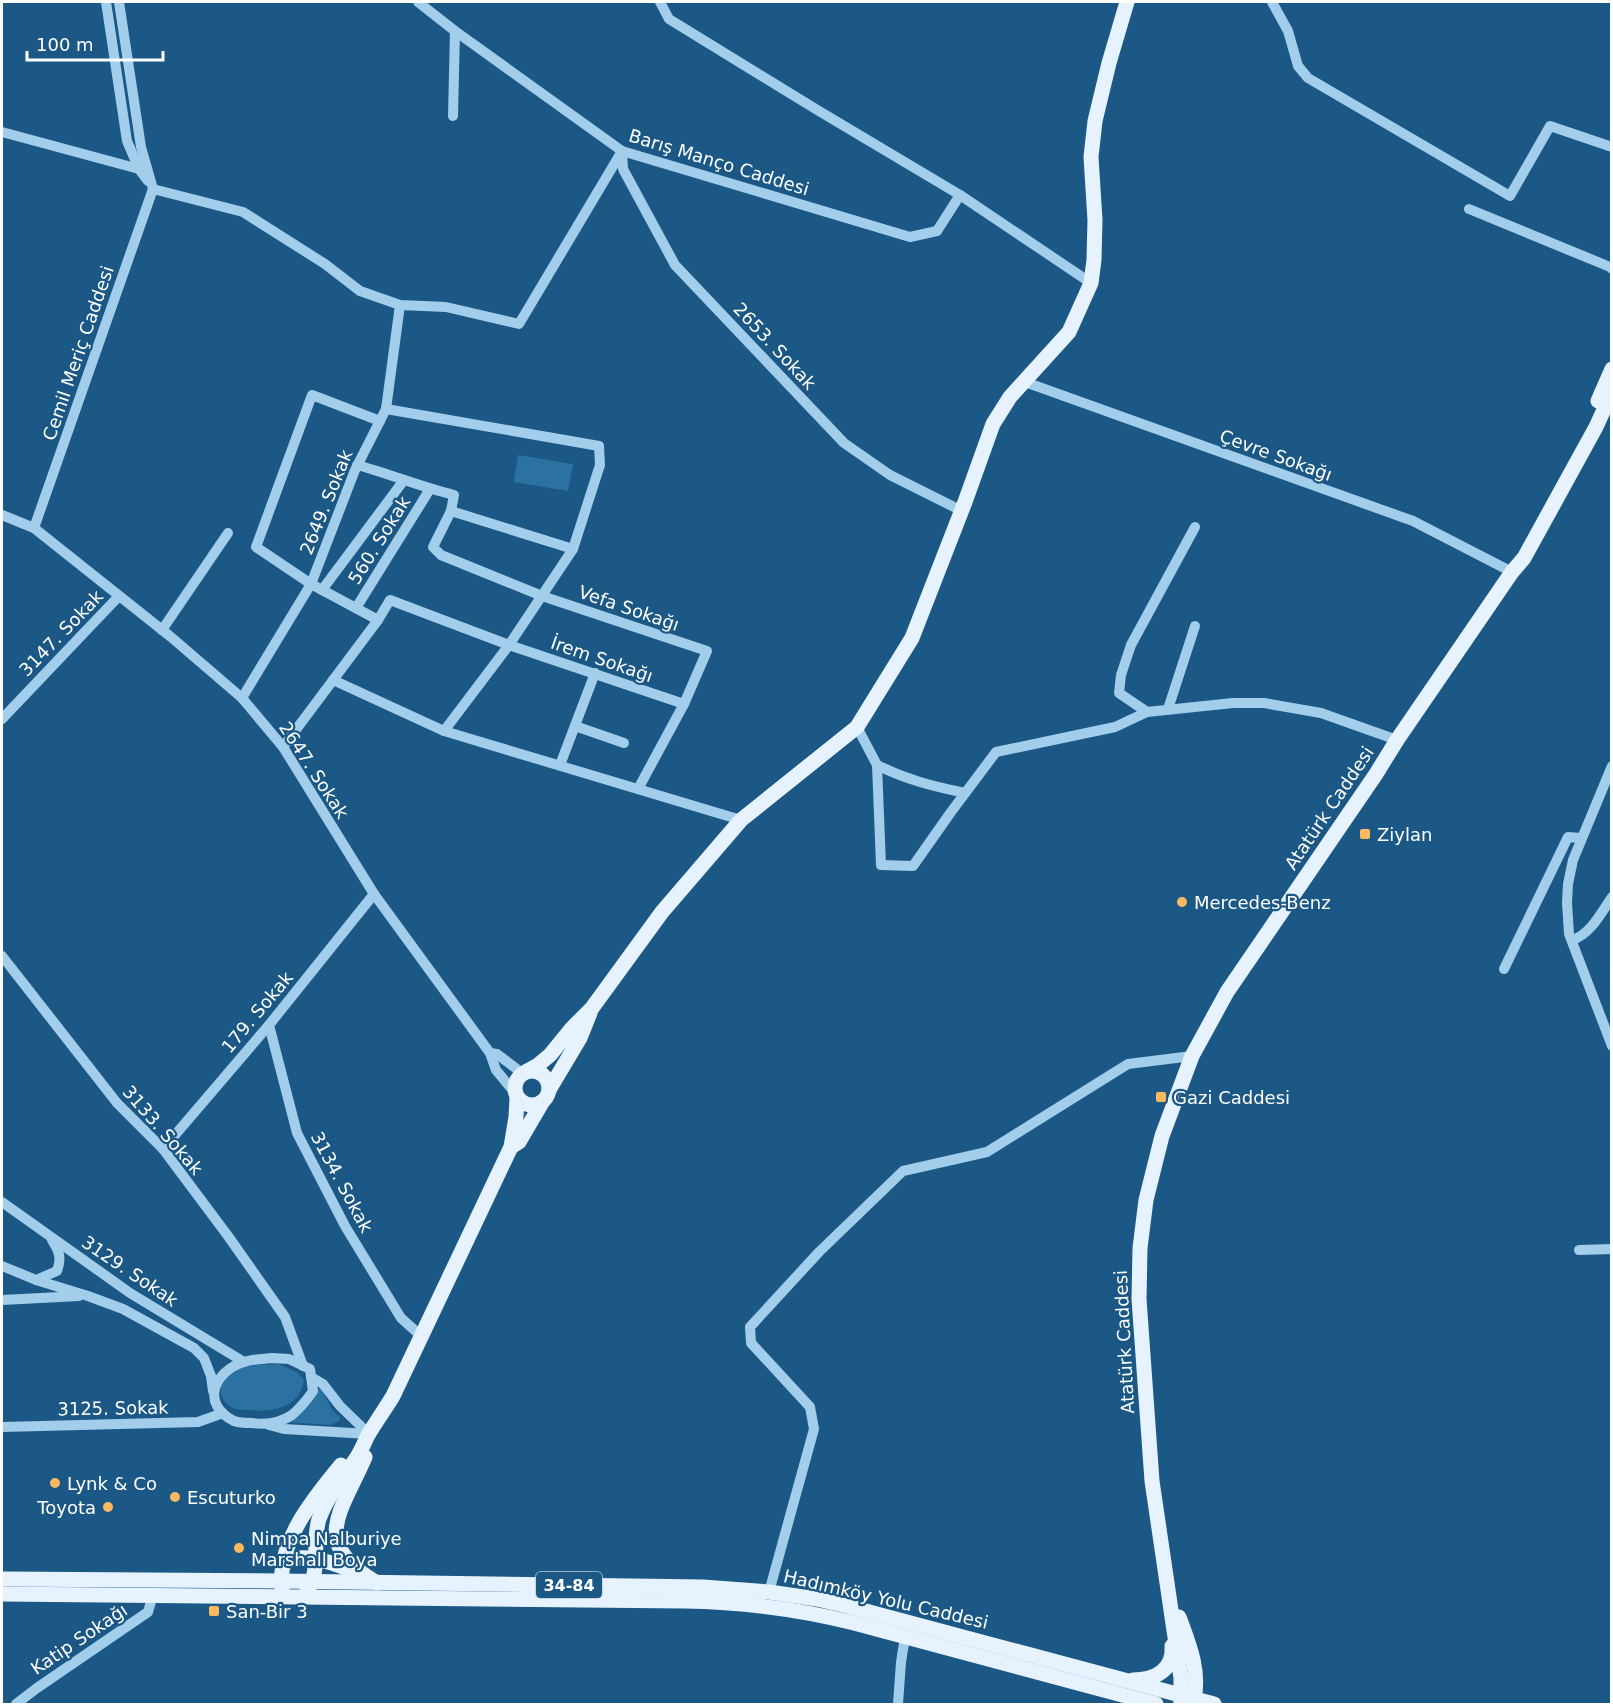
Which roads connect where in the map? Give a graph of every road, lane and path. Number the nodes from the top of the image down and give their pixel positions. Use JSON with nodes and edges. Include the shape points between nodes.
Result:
{"nodes":[{"id":1,"x":106,"y":2,"type":"edge"},
{"id":2,"x":119,"y":2,"type":"edge"},
{"id":3,"x":418,"y":2,"type":"edge"},
{"id":4,"x":660,"y":2,"type":"edge"},
{"id":5,"x":1127,"y":2,"type":"edge"},
{"id":6,"x":1272,"y":2,"type":"edge"},
{"id":7,"x":455,"y":31,"type":"junction"},
{"id":8,"x":453,"y":116,"type":"dead end"},
{"id":9,"x":2,"y":132,"type":"edge"},
{"id":10,"x":1611,"y":147,"type":"edge"},
{"id":11,"x":622,"y":151,"type":"junction"},
{"id":12,"x":139,"y":169,"type":"junction"},
{"id":13,"x":153,"y":189,"type":"junction"},
{"id":14,"x":960,"y":195,"type":"junction"},
{"id":15,"x":1469,"y":209,"type":"dead end"},
{"id":16,"x":1611,"y":269,"type":"edge"},
{"id":17,"x":1091,"y":283,"type":"junction"},
{"id":18,"x":400,"y":305,"type":"junction"},
{"id":19,"x":1611,"y":369,"type":"edge"},
{"id":20,"x":1025,"y":382,"type":"junction"},
{"id":21,"x":1611,"y":392,"type":"edge"},
{"id":22,"x":386,"y":409,"type":"junction"},
{"id":23,"x":380,"y":421,"type":"junction"},
{"id":24,"x":357,"y":465,"type":"junction"},
{"id":25,"x":404,"y":480,"type":"junction"},
{"id":26,"x":430,"y":489,"type":"junction"},
{"id":27,"x":451,"y":510,"type":"junction"},
{"id":28,"x":962,"y":511,"type":"junction"},
{"id":29,"x":2,"y":514,"type":"edge"},
{"id":30,"x":1195,"y":527,"type":"dead end"},
{"id":31,"x":34,"y":528,"type":"junction"},
{"id":32,"x":228,"y":533,"type":"dead end"},
{"id":33,"x":573,"y":549,"type":"junction"},
{"id":34,"x":1512,"y":572,"type":"junction"},
{"id":35,"x":310,"y":584,"type":"junction"},
{"id":36,"x":322,"y":590,"type":"junction"},
{"id":37,"x":119,"y":596,"type":"junction"},
{"id":38,"x":542,"y":596,"type":"junction"},
{"id":39,"x":356,"y":608,"type":"junction"},
{"id":40,"x":378,"y":620,"type":"junction"},
{"id":41,"x":1195,"y":626,"type":"dead end"},
{"id":42,"x":162,"y":630,"type":"junction"},
{"id":43,"x":509,"y":645,"type":"junction"},
{"id":44,"x":594,"y":673,"type":"junction"},
{"id":45,"x":333,"y":680,"type":"junction"},
{"id":46,"x":242,"y":698,"type":"junction"},
{"id":47,"x":684,"y":705,"type":"junction"},
{"id":48,"x":1168,"y":709,"type":"junction"},
{"id":49,"x":1147,"y":712,"type":"junction"},
{"id":50,"x":2,"y":719,"type":"edge"},
{"id":51,"x":575,"y":726,"type":"junction"},
{"id":52,"x":857,"y":727,"type":"junction"},
{"id":53,"x":444,"y":731,"type":"junction"},
{"id":54,"x":1396,"y":740,"type":"junction"},
{"id":55,"x":624,"y":743,"type":"dead end"},
{"id":56,"x":283,"y":747,"type":"junction"},
{"id":57,"x":560,"y":765,"type":"junction"},
{"id":58,"x":877,"y":765,"type":"junction"},
{"id":59,"x":1611,"y":766,"type":"edge"},
{"id":60,"x":638,"y":789,"type":"junction"},
{"id":61,"x":965,"y":793,"type":"junction"},
{"id":62,"x":741,"y":820,"type":"junction"},
{"id":63,"x":1581,"y":838,"type":"junction"},
{"id":64,"x":374,"y":894,"type":"junction"},
{"id":65,"x":1610,"y":905,"type":"edge"},
{"id":66,"x":1572,"y":940,"type":"junction"},
{"id":67,"x":2,"y":956,"type":"edge"},
{"id":68,"x":1504,"y":969,"type":"dead end"},
{"id":69,"x":592,"y":1008,"type":"junction"},
{"id":70,"x":269,"y":1025,"type":"junction"},
{"id":71,"x":1611,"y":1046,"type":"edge"},
{"id":72,"x":489,"y":1053,"type":"junction"},
{"id":73,"x":1192,"y":1056,"type":"junction"},
{"id":74,"x":524,"y":1072,"type":"junction"},
{"id":75,"x":516,"y":1095,"type":"junction"},
{"id":76,"x":546,"y":1095,"type":"junction"},
{"id":77,"x":511,"y":1147,"type":"junction"},
{"id":78,"x":163,"y":1149,"type":"junction"},
{"id":79,"x":2,"y":1202,"type":"edge"},
{"id":80,"x":51,"y":1237,"type":"junction"},
{"id":81,"x":1611,"y":1249,"type":"edge"},
{"id":82,"x":1579,"y":1250,"type":"dead end"},
{"id":83,"x":2,"y":1266,"type":"edge"},
{"id":84,"x":36,"y":1280,"type":"junction"},
{"id":85,"x":88,"y":1296,"type":"junction"},
{"id":86,"x":2,"y":1300,"type":"edge"},
{"id":87,"x":421,"y":1336,"type":"junction"},
{"id":88,"x":244,"y":1362,"type":"junction"},
{"id":89,"x":303,"y":1366,"type":"junction"},
{"id":90,"x":311,"y":1377,"type":"junction"},
{"id":91,"x":213,"y":1392,"type":"junction"},
{"id":92,"x":223,"y":1413,"type":"junction"},
{"id":93,"x":269,"y":1425,"type":"junction"},
{"id":94,"x":2,"y":1427,"type":"edge"},
{"id":95,"x":369,"y":1434,"type":"junction"},
{"id":96,"x":315,"y":1559,"type":"junction"},
{"id":97,"x":361,"y":1573,"type":"junction"},
{"id":98,"x":2,"y":1579,"type":"edge"},
{"id":99,"x":312,"y":1582,"type":"junction"},
{"id":100,"x":377,"y":1583,"type":"junction"},
{"id":101,"x":286,"y":1585,"type":"junction"},
{"id":102,"x":770,"y":1592,"type":"junction"},
{"id":103,"x":1169,"y":1592,"type":"junction"},
{"id":104,"x":2,"y":1594,"type":"edge"},
{"id":105,"x":153,"y":1595,"type":"junction"},
{"id":106,"x":905,"y":1637,"type":"junction"},
{"id":107,"x":1126,"y":1680,"type":"junction"},
{"id":108,"x":1102,"y":1690,"type":"junction"},
{"id":109,"x":1185,"y":1700,"type":"edge"},
{"id":110,"x":16,"y":1704,"type":"edge"},
{"id":111,"x":898,"y":1704,"type":"edge"},
{"id":112,"x":1156,"y":1704,"type":"edge"},
{"id":113,"x":1214,"y":1704,"type":"edge"}],
"edges":[{"from":1,"to":12,"type":"street","via":[[127,141]]},
{"from":2,"to":13,"type":"street","via":[[141,147]]},
{"from":3,"to":7,"type":"street","name":"Barış Manço Caddesi"},
{"from":4,"to":14,"type":"street","via":[[669,19]]},
{"from":5,"to":17,"type":"main road","via":[[1094,130]]},
{"from":6,"to":10,"type":"street","via":[[1288,31],[1298,66],[1308,78],[1510,196],[1550,126]]},
{"from":7,"to":8,"type":"street"},
{"from":7,"to":11,"type":"street","name":"Barış Manço Caddesi"},
{"from":9,"to":12,"type":"street"},
{"from":11,"to":14,"type":"street","name":"Barış Manço Caddesi","via":[[910,237],[937,231]]},
{"from":11,"to":18,"type":"street","via":[[519,324],[446,307]]},
{"from":11,"to":28,"type":"street","name":"2653. Sokak","via":[[623,169],[675,265],[844,444],[890,475]]},
{"from":12,"to":13,"type":"street"},
{"from":13,"to":18,"type":"street","via":[[243,212],[326,264],[360,291]]},
{"from":13,"to":31,"type":"street","name":"Cemil Meriç Caddesi"},
{"from":14,"to":17,"type":"street"},
{"from":15,"to":16,"type":"street"},
{"from":17,"to":20,"type":"main road","via":[[1069,332]]},
{"from":18,"to":22,"type":"street","name":"2649. Sokak"},
{"from":19,"to":34,"type":"main road","via":[[1586,431]]},
{"from":20,"to":28,"type":"main road","via":[[993,424]]},
{"from":20,"to":34,"type":"street","name":"Çevre Sokağı","via":[[1413,521]]},
{"from":21,"to":34,"type":"main road","name":"Atatürk Caddesi","via":[[1536,538]]},
{"from":22,"to":23,"type":"street","name":"2649. Sokak"},
{"from":22,"to":33,"type":"street","via":[[599,446],[600,465]]},
{"from":23,"to":24,"type":"street","name":"2649. Sokak"},
{"from":23,"to":35,"type":"street","via":[[312,395],[256,547]]},
{"from":24,"to":25,"type":"street"},
{"from":24,"to":35,"type":"street","name":"2649. Sokak"},
{"from":25,"to":26,"type":"street"},
{"from":25,"to":36,"type":"street"},
{"from":26,"to":27,"type":"street","via":[[454,495]]},
{"from":26,"to":39,"type":"street","name":"560. Sokak"},
{"from":27,"to":33,"type":"street"},
{"from":27,"to":38,"type":"street","name":"Vefa Sokağı","via":[[433,547],[441,555]]},
{"from":28,"to":52,"type":"main road","via":[[912,638]]},
{"from":29,"to":31,"type":"street","name":"2647. Sokak"},
{"from":30,"to":49,"type":"street","via":[[1131,645],[1121,675],[1119,693]]},
{"from":31,"to":37,"type":"street","name":"2647. Sokak"},
{"from":32,"to":42,"type":"street"},
{"from":33,"to":38,"type":"street"},
{"from":34,"to":54,"type":"main road","name":"Atatürk Caddesi"},
{"from":35,"to":36,"type":"street"},
{"from":35,"to":46,"type":"street","name":"2649. Sokak"},
{"from":36,"to":39,"type":"street"},
{"from":37,"to":42,"type":"street","name":"2647. Sokak"},
{"from":37,"to":50,"type":"street","name":"3147. Sokak"},
{"from":38,"to":43,"type":"street"},
{"from":38,"to":47,"type":"street","name":"Vefa Sokağı","via":[[707,651]]},
{"from":39,"to":40,"type":"street"},
{"from":40,"to":43,"type":"street","name":"İrem Sokağı","via":[[390,600]]},
{"from":40,"to":45,"type":"street"},
{"from":41,"to":48,"type":"street"},
{"from":42,"to":46,"type":"street","name":"2647. Sokak"},
{"from":43,"to":44,"type":"street","name":"İrem Sokağı"},
{"from":43,"to":53,"type":"street"},
{"from":44,"to":47,"type":"street","name":"İrem Sokağı"},
{"from":44,"to":51,"type":"street"},
{"from":45,"to":53,"type":"street"},
{"from":45,"to":56,"type":"street"},
{"from":46,"to":56,"type":"street","name":"2647. Sokak"},
{"from":47,"to":60,"type":"street"},
{"from":48,"to":49,"type":"street"},
{"from":48,"to":54,"type":"street","via":[[1264,703],[1321,713]]},
{"from":49,"to":61,"type":"street","via":[[1115,727],[996,752]]},
{"from":51,"to":55,"type":"street"},
{"from":51,"to":57,"type":"street"},
{"from":52,"to":58,"type":"street"},
{"from":52,"to":62,"type":"main road"},
{"from":53,"to":57,"type":"street"},
{"from":54,"to":73,"type":"main road","name":"Atatürk Caddesi","via":[[1227,992]]},
{"from":56,"to":64,"type":"street","name":"2647. Sokak"},
{"from":57,"to":60,"type":"street"},
{"from":58,"to":61,"type":"street","via":[[917,782]]},
{"from":58,"to":61,"type":"street","via":[[881,865],[913,866]]},
{"from":59,"to":63,"type":"street"},
{"from":60,"to":62,"type":"street"},
{"from":62,"to":69,"type":"main road","via":[[662,912]]},
{"from":63,"to":66,"type":"street","via":[[1568,884],[1567,922]]},
{"from":63,"to":68,"type":"street","via":[[1568,837]]},
{"from":64,"to":70,"type":"street","name":"179. Sokak"},
{"from":64,"to":72,"type":"street","name":"2647. Sokak"},
{"from":65,"to":66,"type":"street","via":[[1584,934]]},
{"from":66,"to":71,"type":"street"},
{"from":67,"to":78,"type":"street","name":"3133. Sokak","via":[[117,1103]]},
{"from":69,"to":74,"type":"main road","via":[[550,1055]]},
{"from":69,"to":76,"type":"main road","via":[[580,1038]]},
{"from":70,"to":78,"type":"street","name":"179. Sokak"},
{"from":70,"to":87,"type":"street","name":"3134. Sokak","via":[[297,1133],[345,1226],[401,1318]]},
{"from":72,"to":74,"type":"street"},
{"from":72,"to":75,"type":"street","name":"2647. Sokak","via":[[496,1070]]},
{"from":73,"to":102,"type":"street","via":[[1128,1064],[987,1152],[903,1171],[819,1252],[750,1327],[751,1343],[810,1407],[814,1429]]},
{"from":73,"to":103,"type":"main road","name":"Atatürk Caddesi","via":[[1162,1136],[1146,1200],[1140,1248],[1139,1299],[1152,1481]]},
{"from":74,"to":75,"type":"main road","via":[[516,1082]]},
{"from":74,"to":76,"type":"main road","via":[[542,1074],[548,1084]]},
{"from":75,"to":76,"type":"main road","via":[[526,1104],[538,1104]]},
{"from":75,"to":77,"type":"main road"},
{"from":76,"to":77,"type":"main road","via":[[519,1142]]},
{"from":77,"to":87,"type":"main road"},
{"from":78,"to":89,"type":"street","name":"3133. Sokak","via":[[285,1317]]},
{"from":79,"to":80,"type":"street","name":"3129. Sokak"},
{"from":80,"to":84,"type":"street","via":[[60,1253],[60,1264],[57,1271]]},
{"from":80,"to":88,"type":"street","name":"3129. Sokak","via":[[130,1293]]},
{"from":81,"to":82,"type":"street"},
{"from":83,"to":84,"type":"street"},
{"from":84,"to":85,"type":"street"},
{"from":85,"to":86,"type":"street"},
{"from":85,"to":91,"type":"street","via":[[123,1309],[194,1348],[204,1358]]},
{"from":87,"to":95,"type":"main road","via":[[393,1396]]},
{"from":88,"to":89,"type":"street","via":[[289,1359]]},
{"from":88,"to":91,"type":"street","via":[[219,1377]]},
{"from":89,"to":90,"type":"street","via":[[310,1369]]},
{"from":90,"to":93,"type":"street","via":[[313,1391],[303,1405]]},
{"from":90,"to":95,"type":"street","via":[[323,1384]]},
{"from":91,"to":92,"type":"street"},
{"from":92,"to":93,"type":"street","via":[[236,1422]]},
{"from":92,"to":94,"type":"street","name":"3125. Sokak","via":[[198,1422]]},
{"from":93,"to":95,"type":"street"},
{"from":95,"to":96,"type":"main road","via":[[322,1510],[315,1536]]},
{"from":95,"to":97,"type":"main road","via":[[365,1457],[336,1529],[339,1548]]},
{"from":95,"to":101,"type":"main road","via":[[311,1503],[294,1533]]},
{"from":96,"to":97,"type":"main road"},
{"from":96,"to":99,"type":"main road"},
{"from":96,"to":101,"type":"main road","via":[[291,1559]]},
{"from":97,"to":100,"type":"main road"},
{"from":98,"to":101,"type":"main road","name":"Hadımköy Yolu Caddesi","number":"34-84"},
{"from":99,"to":100,"type":"main road","name":"Hadımköy Yolu Caddesi","number":"34-84"},
{"from":99,"to":101,"type":"main road","name":"Hadımköy Yolu Caddesi","number":"34-84"},
{"from":99,"to":101,"type":"main road","via":[[304,1592]]},
{"from":100,"to":102,"type":"main road","name":"Hadımköy Yolu Caddesi","number":"34-84","via":[[690,1587]]},
{"from":101,"to":105,"type":"main road","name":"Hadımköy Yolu Caddesi","number":"34-84"},
{"from":101,"to":106,"type":"main road","name":"Hadımköy Yolu Caddesi","number":"34-84","via":[[730,1603],[810,1613]]},
{"from":102,"to":107,"type":"main road","name":"Hadımköy Yolu Caddesi","number":"34-84","via":[[847,1606]]},
{"from":103,"to":107,"type":"main road","via":[[1171,1662],[1154,1677]]},
{"from":103,"to":109,"type":"main road"},
{"from":104,"to":105,"type":"main road","name":"Hadımköy Yolu Caddesi","number":"34-84"},
{"from":105,"to":110,"type":"street","name":"Katip Sokağı","via":[[148,1612]]},
{"from":106,"to":108,"type":"main road","name":"Hadımköy Yolu Caddesi","number":"34-84"},
{"from":106,"to":111,"type":"street"},
{"from":107,"to":109,"type":"main road","name":"Hadımköy Yolu Caddesi","number":"34-84"},
{"from":108,"to":109,"type":"main road","via":[[1124,1690],[1167,1702]]},
{"from":108,"to":112,"type":"main road","name":"Hadımköy Yolu Caddesi","number":"34-84"},
{"from":109,"to":113,"type":"main road","name":"Hadımköy Yolu Caddesi","number":"34-84"}]}
